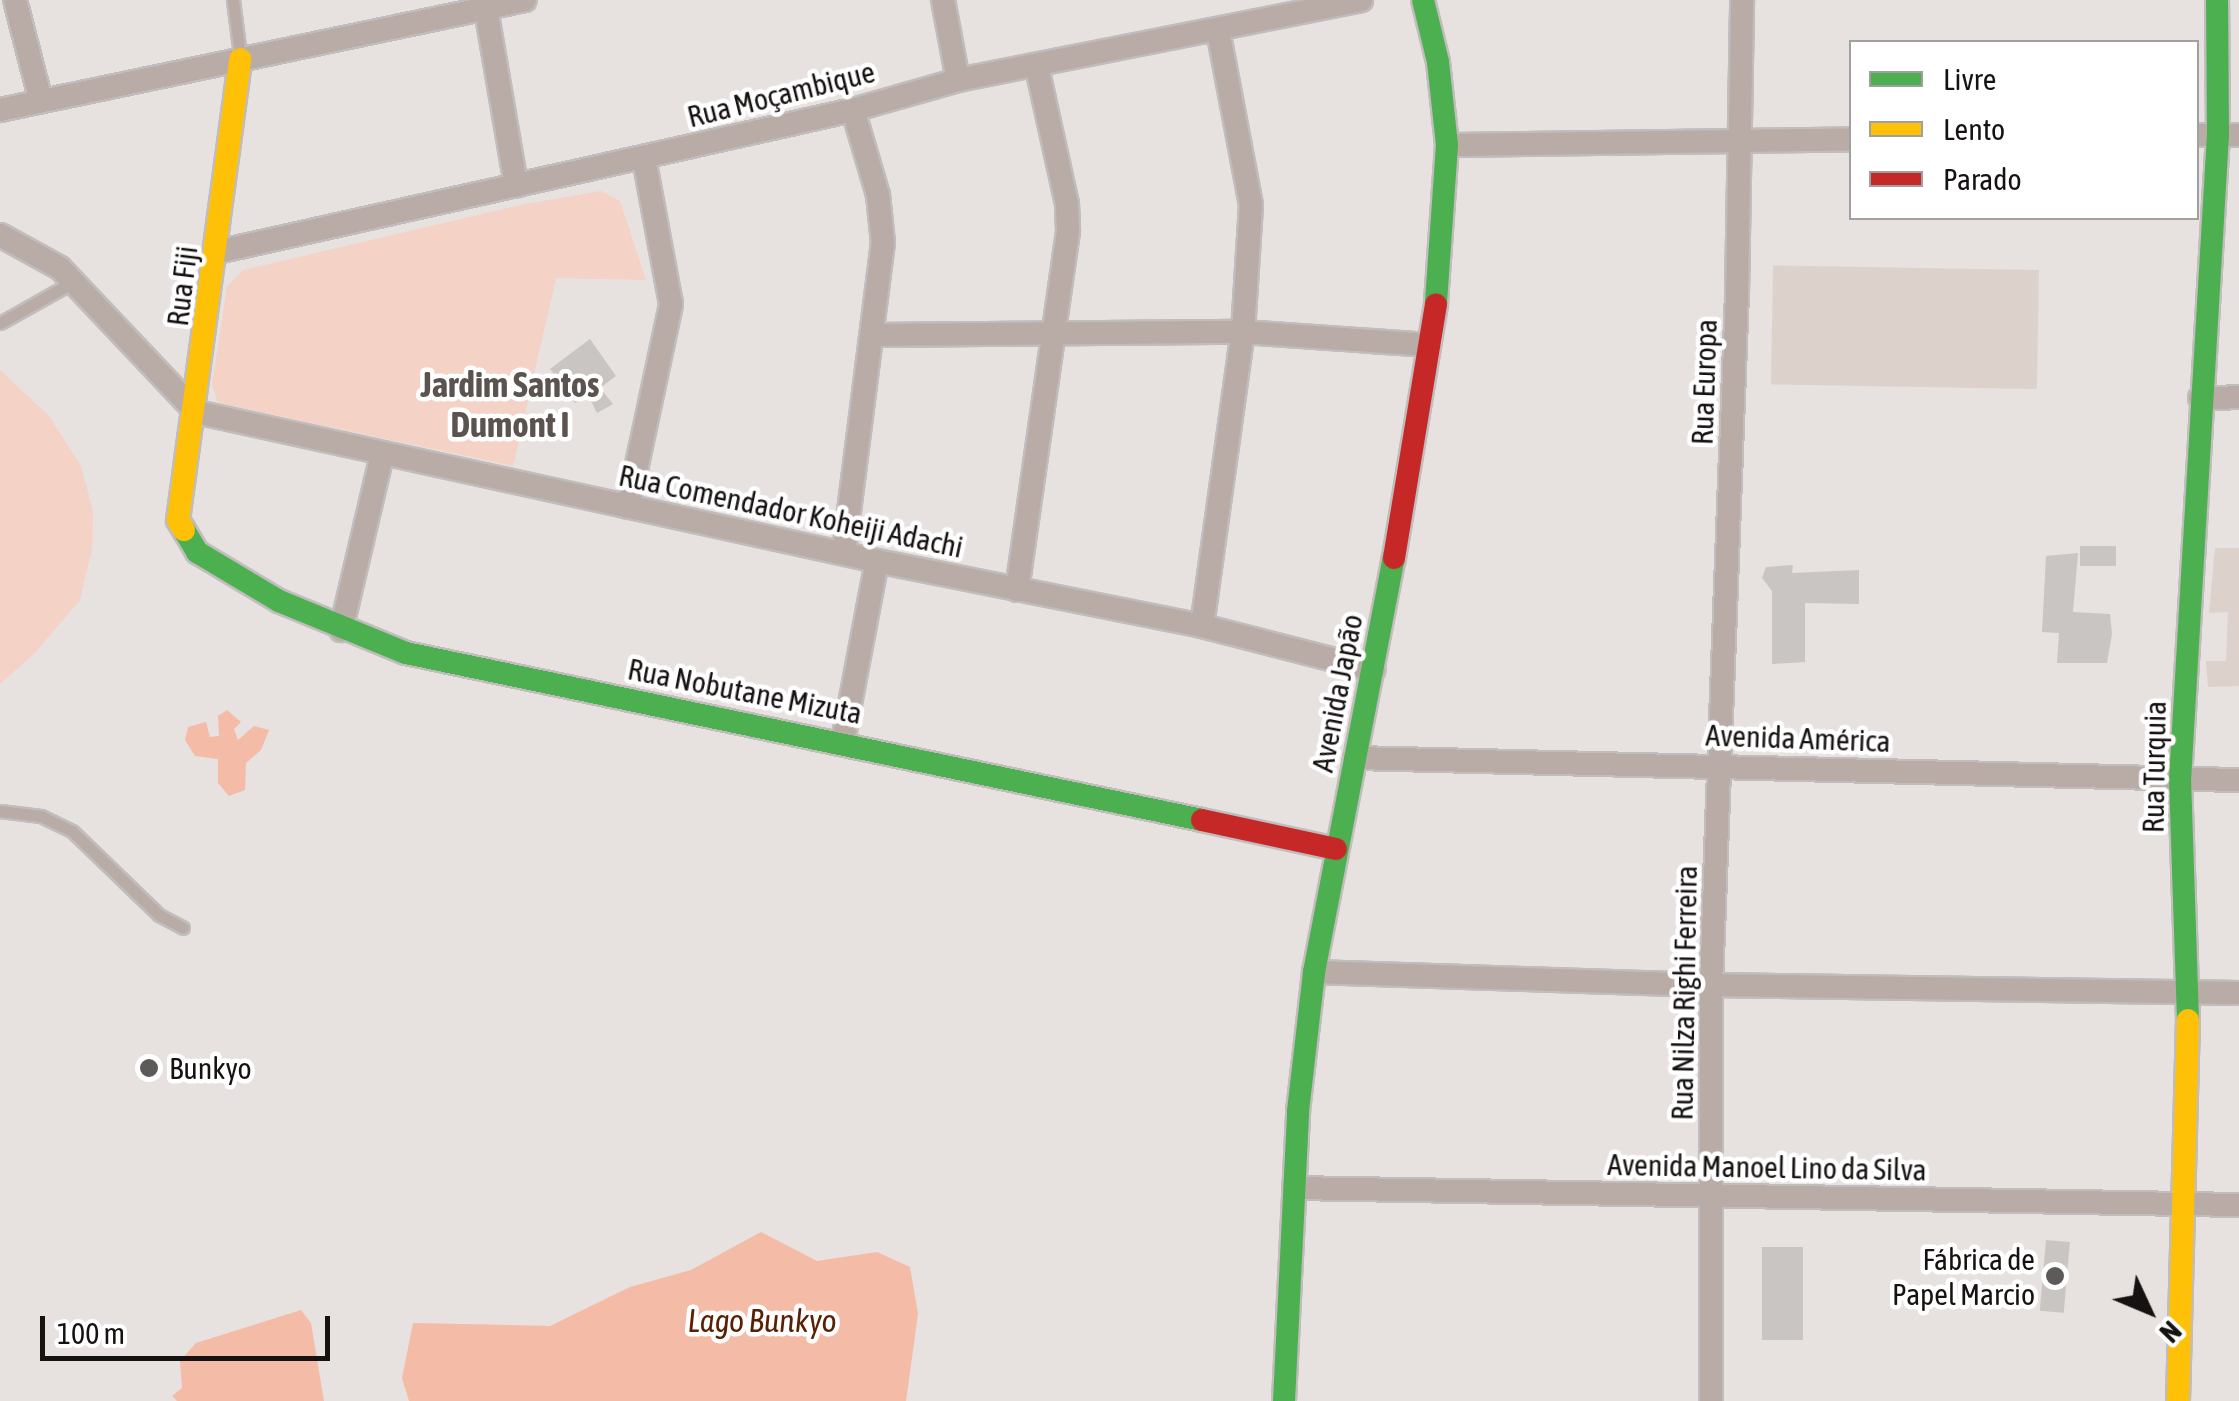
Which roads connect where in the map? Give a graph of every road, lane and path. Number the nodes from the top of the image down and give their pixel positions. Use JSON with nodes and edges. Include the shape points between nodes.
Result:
{"nodes":[{"id":1,"x":15,"y":0,"type":"edge"},
{"id":2,"x":234,"y":0,"type":"edge"},
{"id":3,"x":525,"y":0,"type":"edge"},
{"id":4,"x":943,"y":0,"type":"edge"},
{"id":5,"x":1362,"y":0,"type":"edge"},
{"id":6,"x":1423,"y":0,"type":"edge"},
{"id":7,"x":1742,"y":0,"type":"edge"},
{"id":8,"x":2217,"y":0,"type":"edge"},
{"id":9,"x":486,"y":9,"type":"junction"},
{"id":10,"x":1218,"y":32,"type":"junction"},
{"id":11,"x":240,"y":59,"type":"junction"},
{"id":12,"x":1037,"y":67,"type":"junction"},
{"id":13,"x":958,"y":80,"type":"junction"},
{"id":14,"x":41,"y":101,"type":"junction"},
{"id":15,"x":0,"y":110,"type":"edge"},
{"id":16,"x":853,"y":110,"type":"junction"},
{"id":17,"x":2218,"y":135,"type":"edge"},
{"id":18,"x":1849,"y":138,"type":"edge"},
{"id":19,"x":1737,"y":140,"type":"junction"},
{"id":20,"x":1446,"y":145,"type":"junction"},
{"id":21,"x":644,"y":158,"type":"junction"},
{"id":22,"x":516,"y":185,"type":"junction"},
{"id":23,"x":0,"y":235,"type":"edge"},
{"id":24,"x":216,"y":252,"type":"junction"},
{"id":25,"x":73,"y":282,"type":"junction"},
{"id":26,"x":0,"y":323,"type":"edge"},
{"id":27,"x":1243,"y":332,"type":"junction"},
{"id":28,"x":872,"y":335,"type":"junction"},
{"id":29,"x":1056,"y":336,"type":"junction"},
{"id":30,"x":1429,"y":345,"type":"junction"},
{"id":31,"x":2239,"y":397,"type":"edge"},
{"id":32,"x":2200,"y":398,"type":"junction"},
{"id":33,"x":196,"y":412,"type":"junction"},
{"id":34,"x":382,"y":455,"type":"junction"},
{"id":35,"x":628,"y":507,"type":"junction"},
{"id":36,"x":178,"y":520,"type":"joint"},
{"id":37,"x":844,"y":552,"type":"junction"},
{"id":38,"x":877,"y":562,"type":"junction"},
{"id":39,"x":1017,"y":590,"type":"junction"},
{"id":40,"x":1202,"y":626,"type":"junction"},
{"id":41,"x":341,"y":630,"type":"junction"},
{"id":42,"x":1373,"y":670,"type":"junction"},
{"id":43,"x":844,"y":741,"type":"junction"},
{"id":44,"x":1356,"y":758,"type":"junction"},
{"id":45,"x":1721,"y":766,"type":"junction"},
{"id":46,"x":2180,"y":780,"type":"junction"},
{"id":47,"x":2239,"y":780,"type":"edge"},
{"id":48,"x":0,"y":811,"type":"edge"},
{"id":49,"x":1336,"y":849,"type":"junction"},
{"id":50,"x":183,"y":928,"type":"dead end"},
{"id":51,"x":1314,"y":972,"type":"junction"},
{"id":52,"x":1712,"y":985,"type":"junction"},
{"id":53,"x":2189,"y":992,"type":"junction"},
{"id":54,"x":2239,"y":993,"type":"edge"},
{"id":55,"x":1294,"y":1188,"type":"junction"},
{"id":56,"x":1711,"y":1197,"type":"junction"},
{"id":57,"x":2184,"y":1204,"type":"junction"},
{"id":58,"x":2239,"y":1205,"type":"edge"},
{"id":59,"x":1284,"y":1401,"type":"edge"},
{"id":60,"x":1712,"y":1401,"type":"edge"},
{"id":61,"x":2178,"y":1401,"type":"edge"}],
"edges":[{"from":1,"to":14,"type":"street"},
{"from":2,"to":11,"type":"lane"},
{"from":3,"to":9,"type":"street"},
{"from":4,"to":13,"type":"street"},
{"from":5,"to":10,"type":"street","name":"Rua Moçambique"},
{"from":6,"to":20,"type":"street","name":"Avenida Japão","via":[[1438,62]]},
{"from":7,"to":19,"type":"street","name":"Rua Europa"},
{"from":8,"to":17,"type":"street","name":"Rua Turquia"},
{"from":9,"to":11,"type":"street"},
{"from":9,"to":22,"type":"street"},
{"from":10,"to":12,"type":"street","name":"Rua Moçambique"},
{"from":10,"to":27,"type":"street","via":[[1249,180]]},
{"from":11,"to":14,"type":"street"},
{"from":11,"to":24,"type":"street","name":"Rua Fiji"},
{"from":12,"to":13,"type":"street","name":"Rua Moçambique"},
{"from":12,"to":29,"type":"street","via":[[1067,204]]},
{"from":13,"to":16,"type":"street","name":"Rua Moçambique"},
{"from":14,"to":15,"type":"street"},
{"from":16,"to":21,"type":"street","name":"Rua Moçambique"},
{"from":16,"to":28,"type":"street","via":[[882,221]]},
{"from":17,"to":32,"type":"street","name":"Rua Turquia"},
{"from":18,"to":19,"type":"street"},
{"from":19,"to":20,"type":"street"},
{"from":19,"to":45,"type":"street","name":"Rua Europa"},
{"from":20,"to":30,"type":"street","name":"Avenida Japão","via":[[1445,235]]},
{"from":21,"to":22,"type":"street","name":"Rua Moçambique"},
{"from":21,"to":35,"type":"street","via":[[671,304]]},
{"from":22,"to":24,"type":"street","name":"Rua Moçambique"},
{"from":23,"to":25,"type":"street"},
{"from":24,"to":33,"type":"street","name":"Rua Fiji"},
{"from":25,"to":26,"type":"lane"},
{"from":25,"to":33,"type":"street"},
{"from":27,"to":29,"type":"street"},
{"from":27,"to":30,"type":"street"},
{"from":27,"to":40,"type":"street"},
{"from":28,"to":29,"type":"street"},
{"from":28,"to":37,"type":"street"},
{"from":29,"to":39,"type":"street"},
{"from":30,"to":42,"type":"street","name":"Avenida Japão"},
{"from":31,"to":32,"type":"street"},
{"from":32,"to":46,"type":"street","name":"Rua Turquia"},
{"from":33,"to":34,"type":"street","name":"Rua Comendador Koheiji Adachi"},
{"from":33,"to":36,"type":"street","name":"Rua Fiji"},
{"from":34,"to":35,"type":"street","name":"Rua Comendador Koheiji Adachi"},
{"from":34,"to":41,"type":"street"},
{"from":35,"to":37,"type":"street","name":"Rua Comendador Koheiji Adachi"},
{"from":36,"to":41,"type":"street","name":"Rua Nobutane Mizuta","via":[[188,542],[213,564]]},
{"from":37,"to":38,"type":"street","name":"Rua Comendador Koheiji Adachi"},
{"from":38,"to":39,"type":"street","name":"Rua Comendador Koheiji Adachi"},
{"from":38,"to":43,"type":"street"},
{"from":39,"to":40,"type":"street","name":"Rua Comendador Koheiji Adachi"},
{"from":40,"to":42,"type":"street","name":"Rua Comendador Koheiji Adachi"},
{"from":41,"to":43,"type":"street","name":"Rua Nobutane Mizuta","via":[[471,668]]},
{"from":42,"to":44,"type":"street","name":"Avenida Japão"},
{"from":43,"to":49,"type":"street","name":"Rua Nobutane Mizuta"},
{"from":44,"to":45,"type":"street","name":"Avenida América"},
{"from":44,"to":49,"type":"street","name":"Avenida Japão"},
{"from":45,"to":46,"type":"street","name":"Avenida América"},
{"from":45,"to":52,"type":"street","name":"Rua Nilza Righi Ferreira"},
{"from":46,"to":47,"type":"street","name":"Avenida América"},
{"from":46,"to":53,"type":"street","name":"Rua Turquia"},
{"from":48,"to":50,"type":"lane","via":[[42,816],[72,831],[159,915]]},
{"from":49,"to":51,"type":"street","name":"Avenida Japão"},
{"from":51,"to":52,"type":"street"},
{"from":51,"to":55,"type":"street","name":"Avenida Japão"},
{"from":52,"to":53,"type":"street"},
{"from":52,"to":56,"type":"street","name":"Rua Nilza Righi Ferreira"},
{"from":53,"to":54,"type":"street"},
{"from":53,"to":57,"type":"street","name":"Rua Turquia"},
{"from":55,"to":56,"type":"street","name":"Avenida Manoel Lino da Silva"},
{"from":55,"to":59,"type":"street","name":"Avenida Japão"},
{"from":56,"to":57,"type":"street","name":"Avenida Manoel Lino da Silva"},
{"from":56,"to":60,"type":"street","name":"Rua Nilza Righi Ferreira"},
{"from":57,"to":58,"type":"street","name":"Avenida Manoel Lino da Silva"},
{"from":57,"to":61,"type":"street","name":"Rua Turquia"}]}
